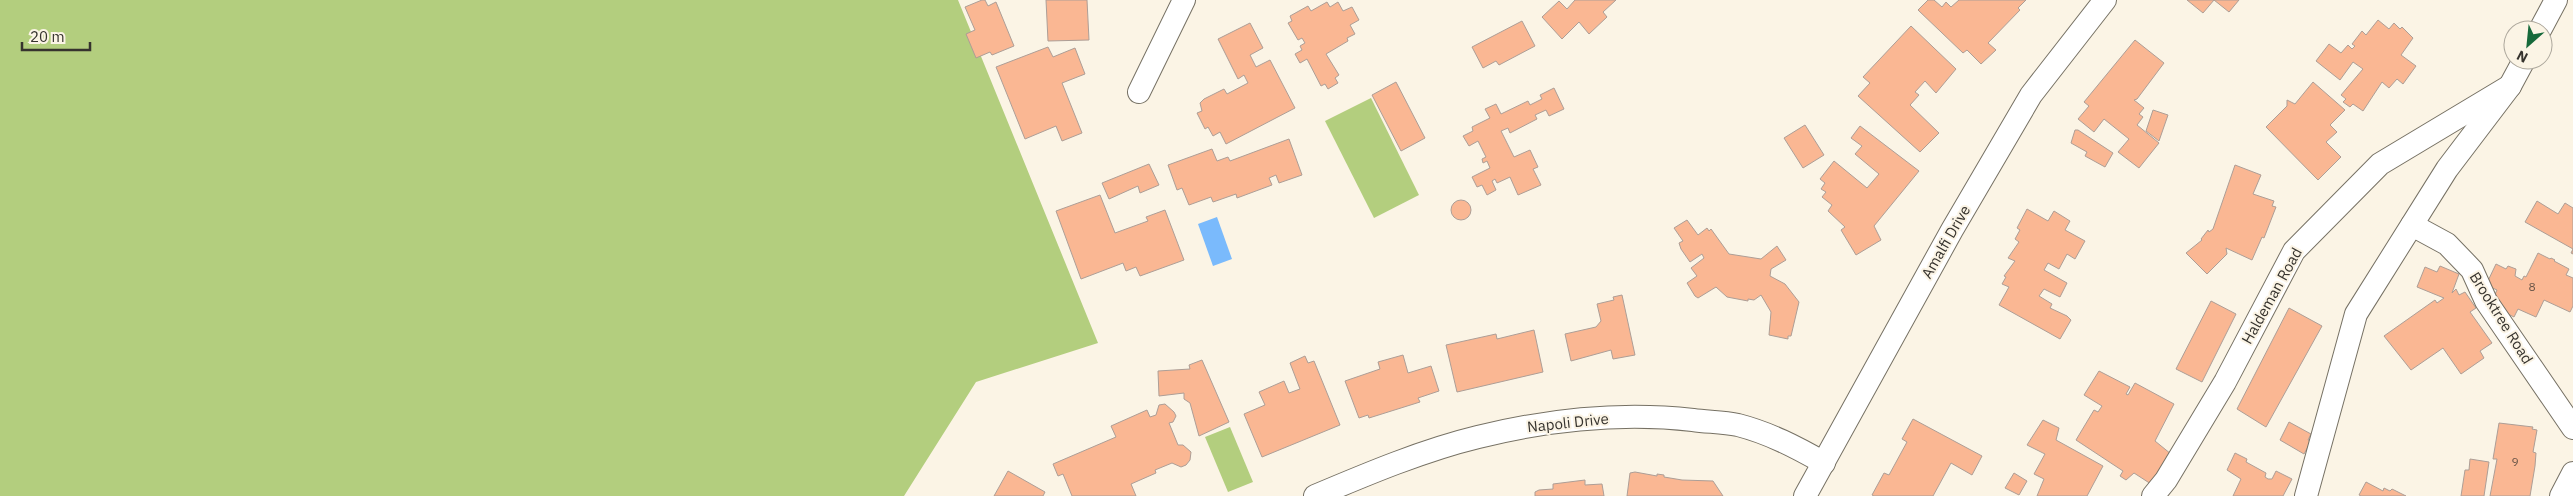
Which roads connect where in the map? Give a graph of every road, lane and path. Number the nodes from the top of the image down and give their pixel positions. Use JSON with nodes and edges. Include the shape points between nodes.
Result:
{"nodes":[{"id":1,"x":1184,"y":0,"type":"edge"},
{"id":2,"x":2105,"y":0,"type":"edge"},
{"id":3,"x":2556,"y":0,"type":"edge"},
{"id":4,"x":2545,"y":20,"type":"edge"},
{"id":5,"x":2519,"y":70,"type":"edge"},
{"id":6,"x":2510,"y":86,"type":"junction"},
{"id":7,"x":1139,"y":92,"type":"dead end"},
{"id":8,"x":2412,"y":225,"type":"junction"},
{"id":9,"x":2573,"y":428,"type":"edge"},
{"id":10,"x":1824,"y":462,"type":"junction"},
{"id":11,"x":2573,"y":473,"type":"edge"},
{"id":12,"x":1315,"y":496,"type":"edge"},
{"id":13,"x":1805,"y":496,"type":"edge"},
{"id":14,"x":2153,"y":496,"type":"edge"},
{"id":15,"x":2306,"y":496,"type":"edge"},
{"id":16,"x":2561,"y":496,"type":"edge"}],
"edges":[{"from":1,"to":7,"type":"street"},
{"from":2,"to":10,"type":"street","name":"Amalfi Drive","via":[[2031,95]]},
{"from":3,"to":4,"type":"street"},
{"from":5,"to":6,"type":"street"},
{"from":6,"to":8,"type":"street","via":[[2447,169]]},
{"from":6,"to":14,"type":"street","name":"Haldeman Road","via":[[2380,164],[2294,251],[2224,382]]},
{"from":8,"to":9,"type":"street","name":"Brooktree Road","via":[[2447,244],[2472,270],[2486,301]]},
{"from":8,"to":15,"type":"street","via":[[2356,314]]},
{"from":10,"to":12,"type":"street","name":"Napoli Drive","via":[[1782,440],[1737,425],[1665,417],[1610,418],[1544,424],[1478,437],[1371,472]]},
{"from":10,"to":13,"type":"street","name":"Amalfi Drive"},
{"from":11,"to":16,"type":"street"}]}
